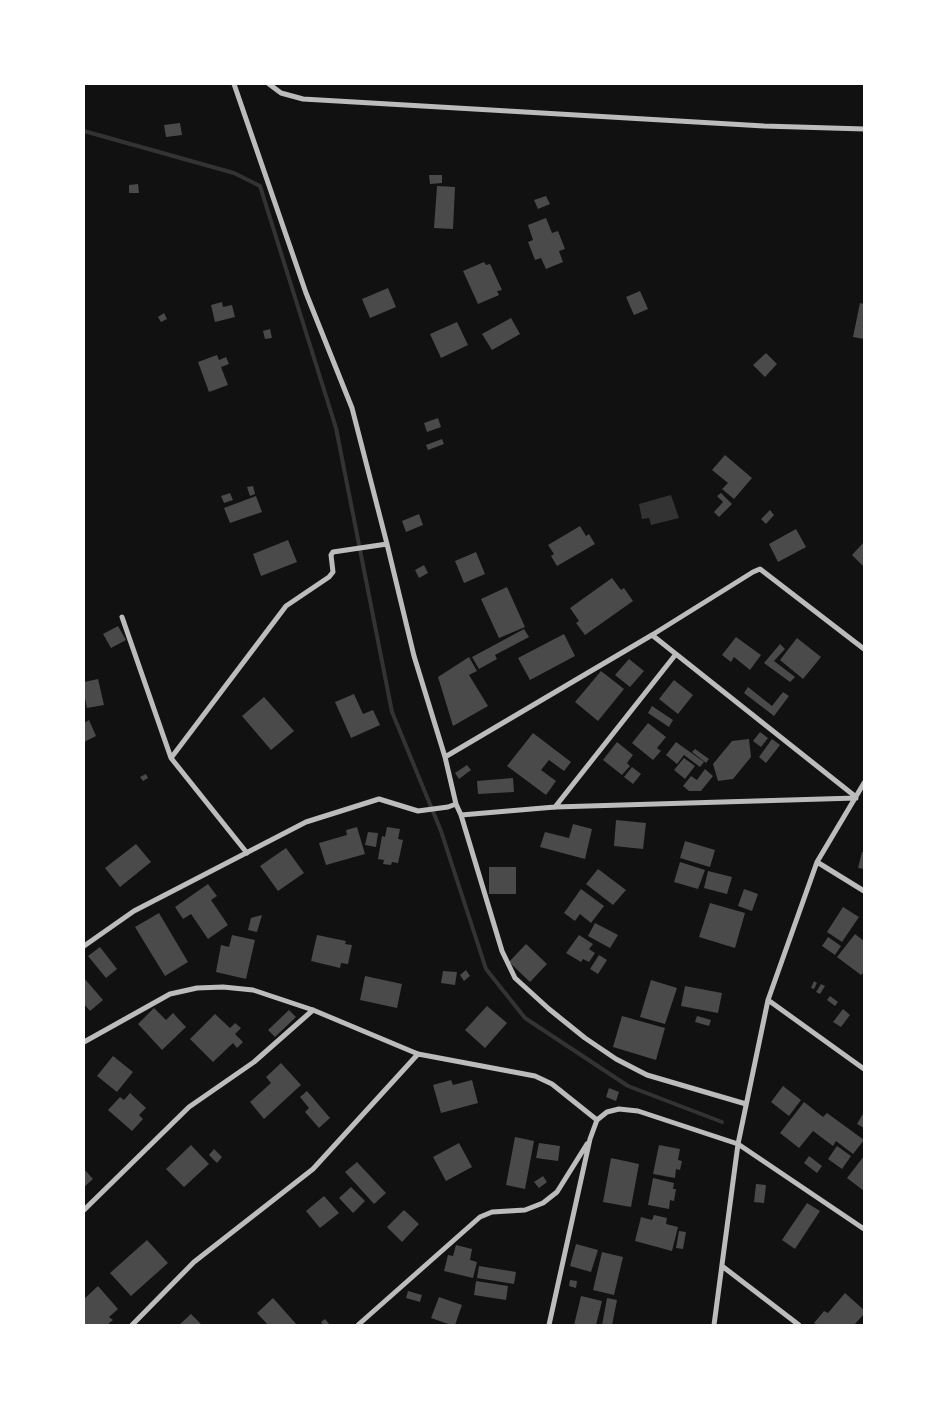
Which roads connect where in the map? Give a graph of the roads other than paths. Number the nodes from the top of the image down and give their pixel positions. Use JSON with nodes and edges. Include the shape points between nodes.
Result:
{"nodes":[{"id":1,"x":234,"y":84,"type":"edge"},
{"id":2,"x":269,"y":84,"type":"edge"},
{"id":3,"x":864,"y":129,"type":"edge"},
{"id":4,"x":387,"y":544,"type":"junction"},
{"id":5,"x":122,"y":617,"type":"dead end"},
{"id":6,"x":652,"y":635,"type":"junction"},
{"id":7,"x":864,"y":649,"type":"edge"},
{"id":8,"x":676,"y":654,"type":"junction"},
{"id":9,"x":445,"y":757,"type":"junction"},
{"id":10,"x":171,"y":758,"type":"junction"},
{"id":11,"x":864,"y":783,"type":"edge"},
{"id":12,"x":856,"y":798,"type":"junction"},
{"id":13,"x":456,"y":804,"type":"junction"},
{"id":14,"x":555,"y":807,"type":"junction"},
{"id":15,"x":461,"y":815,"type":"junction"},
{"id":16,"x":247,"y":852,"type":"junction"},
{"id":17,"x":817,"y":862,"type":"junction"},
{"id":18,"x":864,"y":891,"type":"edge"},
{"id":19,"x":84,"y":946,"type":"edge"},
{"id":20,"x":768,"y":1000,"type":"junction"},
{"id":21,"x":313,"y":1010,"type":"junction"},
{"id":22,"x":84,"y":1042,"type":"edge"},
{"id":23,"x":418,"y":1054,"type":"junction"},
{"id":24,"x":864,"y":1069,"type":"edge"},
{"id":25,"x":746,"y":1104,"type":"junction"},
{"id":26,"x":598,"y":1120,"type":"junction"},
{"id":27,"x":590,"y":1139,"type":"junction"},
{"id":28,"x":738,"y":1144,"type":"junction"},
{"id":29,"x":84,"y":1210,"type":"edge"},
{"id":30,"x":864,"y":1229,"type":"edge"},
{"id":31,"x":722,"y":1266,"type":"junction"},
{"id":32,"x":132,"y":1325,"type":"edge"},
{"id":33,"x":358,"y":1325,"type":"edge"},
{"id":34,"x":549,"y":1325,"type":"edge"},
{"id":35,"x":714,"y":1325,"type":"edge"},
{"id":36,"x":799,"y":1325,"type":"edge"}],
"edges":[{"from":1,"to":4,"type":"street","via":[[306,293],[352,408]]},
{"from":2,"to":3,"type":"street","via":[[303,99]]},
{"from":4,"to":9,"type":"street","via":[[414,656]]},
{"from":4,"to":10,"type":"street","via":[[333,552],[333,572],[286,606]]},
{"from":5,"to":10,"type":"street"},
{"from":6,"to":7,"type":"street","via":[[760,569]]},
{"from":6,"to":8,"type":"street"},
{"from":6,"to":9,"type":"street"},
{"from":8,"to":12,"type":"street"},
{"from":8,"to":14,"type":"street"},
{"from":9,"to":13,"type":"street"},
{"from":10,"to":16,"type":"street"},
{"from":11,"to":12,"type":"street"},
{"from":12,"to":14,"type":"street"},
{"from":12,"to":17,"type":"street"},
{"from":13,"to":15,"type":"street"},
{"from":13,"to":16,"type":"street","via":[[418,811],[379,799],[306,822]]},
{"from":14,"to":15,"type":"street"},
{"from":15,"to":25,"type":"street","via":[[502,951],[516,978],[549,1009],[616,1059],[647,1075]]},
{"from":16,"to":19,"type":"street","via":[[134,911]]},
{"from":17,"to":18,"type":"street"},
{"from":17,"to":20,"type":"street"},
{"from":20,"to":24,"type":"street"},
{"from":20,"to":25,"type":"street"},
{"from":21,"to":22,"type":"street","via":[[253,990],[224,986],[197,988],[170,994]]},
{"from":21,"to":23,"type":"street"},
{"from":21,"to":29,"type":"street","via":[[254,1062],[189,1107]]},
{"from":23,"to":26,"type":"street","via":[[535,1076],[552,1084]]},
{"from":23,"to":32,"type":"street","via":[[313,1170],[194,1262]]},
{"from":25,"to":28,"type":"street"},
{"from":26,"to":27,"type":"street"},
{"from":26,"to":28,"type":"street","via":[[607,1112],[619,1109],[638,1111]]},
{"from":27,"to":33,"type":"street","via":[[557,1192],[525,1210],[492,1212],[480,1217]]},
{"from":27,"to":34,"type":"street"},
{"from":28,"to":30,"type":"street"},
{"from":28,"to":31,"type":"street"},
{"from":31,"to":35,"type":"street"},
{"from":31,"to":36,"type":"street"}]}
